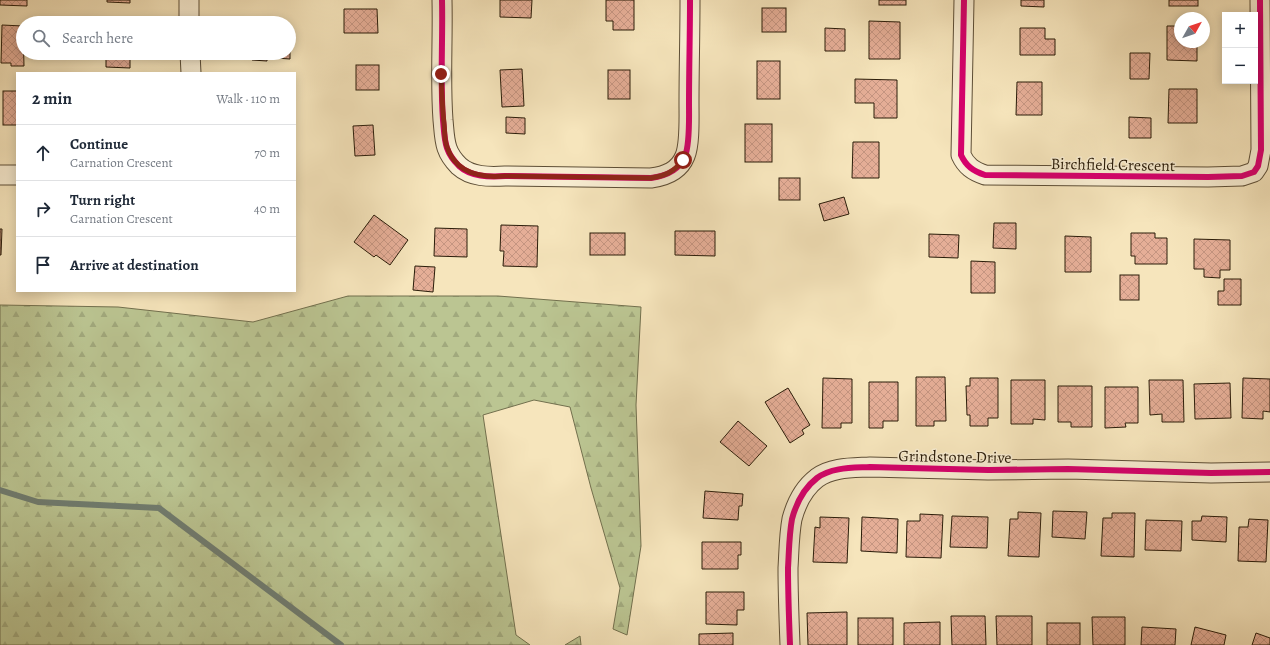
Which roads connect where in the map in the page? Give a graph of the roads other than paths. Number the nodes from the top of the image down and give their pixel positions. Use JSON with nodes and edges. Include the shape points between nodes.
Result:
{"nodes":[{"id":1,"x":189,"y":0,"type":"edge"},
{"id":2,"x":442,"y":0,"type":"edge"},
{"id":3,"x":690,"y":0,"type":"edge"},
{"id":4,"x":964,"y":0,"type":"edge"},
{"id":5,"x":1260,"y":0,"type":"edge"},
{"id":6,"x":189,"y":16,"type":"edge"},
{"id":7,"x":190,"y":60,"type":"edge"},
{"id":8,"x":191,"y":72,"type":"edge"},
{"id":9,"x":0,"y":175,"type":"edge"},
{"id":10,"x":16,"y":175,"type":"edge"},
{"id":11,"x":1270,"y":472,"type":"edge"},
{"id":12,"x":790,"y":645,"type":"edge"}],
"edges":[{"from":1,"to":6,"type":"street"},
{"from":2,"to":3,"type":"street","via":[[442,108],[447,148],[459,166],[470,173],[494,177],[651,178],[663,176],[675,169],[687,152]]},
{"from":4,"to":5,"type":"street","name":"Birchfield Crescent","via":[[961,155],[964,162],[973,170],[985,175],[1214,177],[1246,175],[1254,172],[1258,166]]},
{"from":7,"to":8,"type":"street"},
{"from":9,"to":10,"type":"street"},
{"from":11,"to":12,"type":"street","name":"Grindstone Drive","via":[[1211,474],[1068,469],[870,468],[833,471],[818,478],[806,489],[797,504],[792,520],[788,558]]}]}
